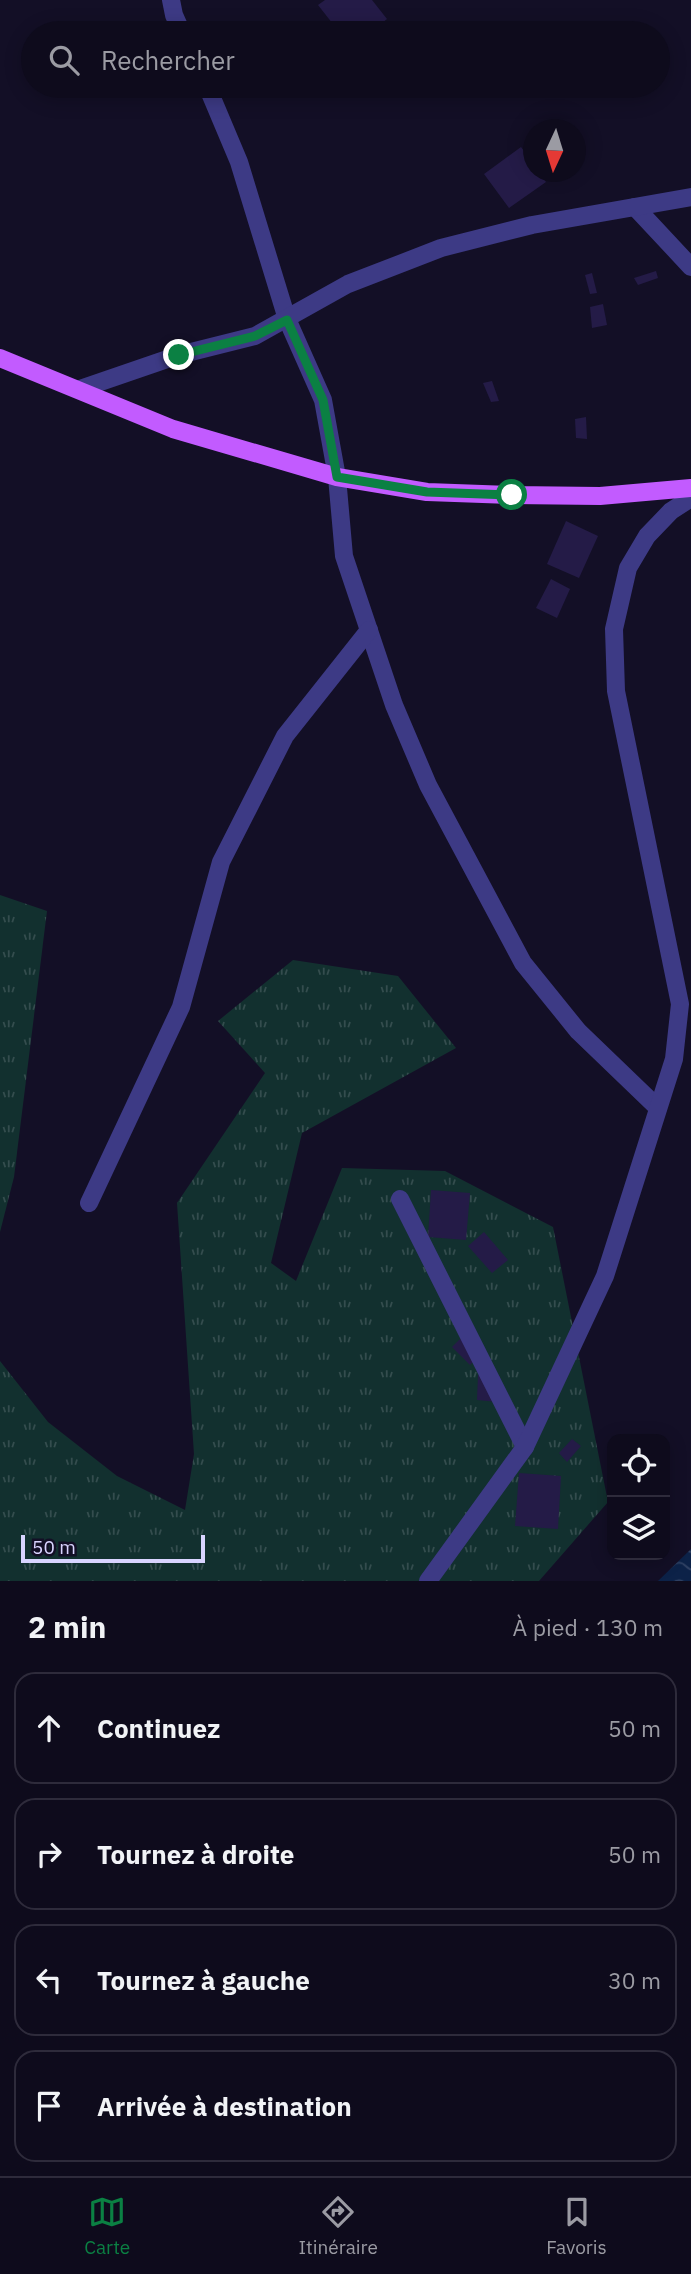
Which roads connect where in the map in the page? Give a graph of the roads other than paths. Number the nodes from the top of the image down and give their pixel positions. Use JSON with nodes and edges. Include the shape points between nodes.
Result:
{"nodes":[{"id":1,"x":171,"y":0,"type":"edge"},
{"id":2,"x":177,"y":21,"type":"edge"},
{"id":3,"x":212,"y":98,"type":"edge"},
{"id":4,"x":691,"y":197,"type":"edge"},
{"id":5,"x":635,"y":207,"type":"junction"},
{"id":6,"x":691,"y":267,"type":"edge"},
{"id":7,"x":287,"y":320,"type":"junction"},
{"id":8,"x":0,"y":358,"type":"edge"},
{"id":9,"x":80,"y":389,"type":"junction"},
{"id":10,"x":337,"y":477,"type":"junction"},
{"id":11,"x":691,"y":488,"type":"edge"},
{"id":12,"x":691,"y":498,"type":"edge"},
{"id":13,"x":369,"y":630,"type":"junction"},
{"id":14,"x":658,"y":1108,"type":"junction"},
{"id":15,"x":400,"y":1199,"type":"dead end"},
{"id":16,"x":89,"y":1203,"type":"dead end"},
{"id":17,"x":525,"y":1447,"type":"junction"},
{"id":18,"x":428,"y":1581,"type":"edge"}],
"edges":[{"from":1,"to":2,"type":"street"},
{"from":3,"to":7,"type":"street","via":[[239,162]]},
{"from":4,"to":5,"type":"street"},
{"from":5,"to":6,"type":"street"},
{"from":5,"to":7,"type":"street","via":[[532,225],[441,248],[348,284]]},
{"from":7,"to":9,"type":"street","via":[[255,336],[179,355]]},
{"from":7,"to":10,"type":"street","via":[[323,400]]},
{"from":8,"to":9,"type":"main road"},
{"from":9,"to":10,"type":"main road","via":[[173,429]]},
{"from":10,"to":11,"type":"main road","via":[[427,492],[512,495],[600,496]]},
{"from":10,"to":13,"type":"street","via":[[344,556]]},
{"from":12,"to":14,"type":"street","via":[[647,536],[628,568],[614,629],[616,691],[680,1004],[674,1059]]},
{"from":13,"to":14,"type":"street","via":[[428,785],[523,963],[578,1031]]},
{"from":13,"to":16,"type":"street","via":[[285,736],[222,862],[181,1007]]},
{"from":14,"to":17,"type":"street","via":[[605,1276]]},
{"from":15,"to":17,"type":"street"},
{"from":17,"to":18,"type":"street"}]}
